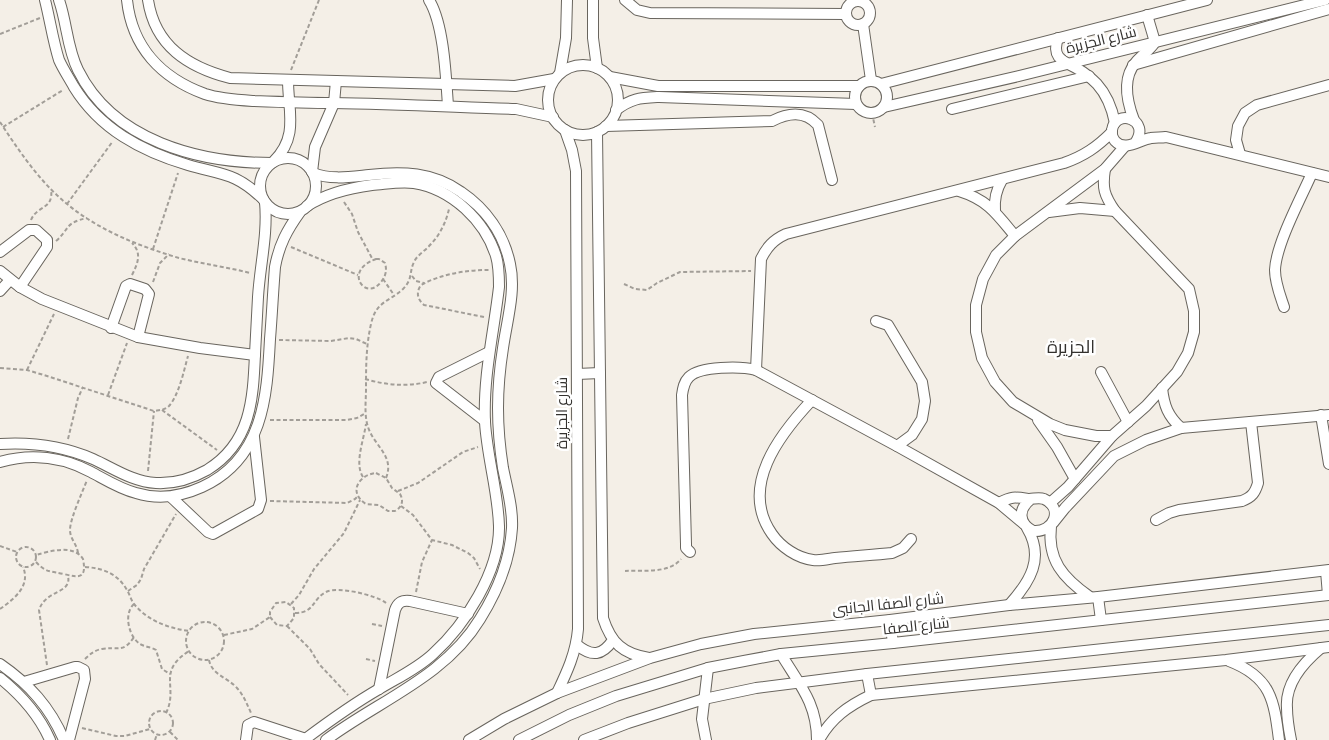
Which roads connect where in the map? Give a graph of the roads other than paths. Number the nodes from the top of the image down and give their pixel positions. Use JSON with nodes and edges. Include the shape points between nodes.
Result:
{"nodes":[{"id":1,"x":45,"y":0,"type":"edge"},
{"id":2,"x":59,"y":0,"type":"edge"},
{"id":3,"x":127,"y":0,"type":"edge"},
{"id":4,"x":148,"y":0,"type":"edge"},
{"id":5,"x":429,"y":0,"type":"edge"},
{"id":6,"x":567,"y":0,"type":"edge"},
{"id":7,"x":593,"y":0,"type":"edge"},
{"id":8,"x":625,"y":0,"type":"edge"},
{"id":9,"x":859,"y":0,"type":"edge"},
{"id":10,"x":1207,"y":0,"type":"edge"},
{"id":11,"x":1278,"y":0,"type":"edge"},
{"id":12,"x":1323,"y":0,"type":"edge"},
{"id":13,"x":1329,"y":9,"type":"edge"},
{"id":14,"x":1284,"y":10,"type":"junction"},
{"id":15,"x":846,"y":14,"type":"junction"},
{"id":16,"x":1147,"y":15,"type":"junction"},
{"id":17,"x":863,"y":24,"type":"junction"},
{"id":18,"x":1058,"y":38,"type":"junction"},
{"id":19,"x":1155,"y":42,"type":"junction"},
{"id":20,"x":1065,"y":64,"type":"junction"},
{"id":21,"x":1133,"y":64,"type":"junction"},
{"id":22,"x":597,"y":68,"type":"junction"},
{"id":23,"x":79,"y":72,"type":"junction"},
{"id":24,"x":557,"y":76,"type":"junction"},
{"id":25,"x":1089,"y":76,"type":"junction"},
{"id":26,"x":610,"y":77,"type":"junction"},
{"id":27,"x":70,"y":80,"type":"junction"},
{"id":28,"x":288,"y":80,"type":"junction"},
{"id":29,"x":336,"y":80,"type":"junction"},
{"id":30,"x":876,"y":82,"type":"junction"},
{"id":31,"x":446,"y":85,"type":"junction"},
{"id":32,"x":1329,"y":85,"type":"edge"},
{"id":33,"x":858,"y":86,"type":"junction"},
{"id":34,"x":288,"y":103,"type":"junction"},
{"id":35,"x":334,"y":103,"type":"junction"},
{"id":36,"x":856,"y":104,"type":"junction"},
{"id":37,"x":448,"y":106,"type":"junction"},
{"id":38,"x":884,"y":107,"type":"junction"},
{"id":39,"x":952,"y":109,"type":"dead end"},
{"id":40,"x":616,"y":110,"type":"junction"},
{"id":41,"x":553,"y":117,"type":"junction"},
{"id":42,"x":1134,"y":120,"type":"junction"},
{"id":43,"x":1113,"y":127,"type":"junction"},
{"id":44,"x":602,"y":129,"type":"junction"},
{"id":45,"x":564,"y":130,"type":"junction"},
{"id":46,"x":1130,"y":144,"type":"junction"},
{"id":47,"x":1240,"y":154,"type":"junction"},
{"id":48,"x":272,"y":162,"type":"junction"},
{"id":49,"x":1106,"y":168,"type":"junction"},
{"id":50,"x":312,"y":173,"type":"junction"},
{"id":51,"x":1312,"y":173,"type":"junction"},
{"id":52,"x":1329,"y":177,"type":"edge"},
{"id":53,"x":832,"y":180,"type":"dead end"},
{"id":54,"x":1002,"y":180,"type":"junction"},
{"id":55,"x":959,"y":191,"type":"junction"},
{"id":56,"x":264,"y":201,"type":"junction"},
{"id":57,"x":304,"y":209,"type":"junction"},
{"id":58,"x":995,"y":211,"type":"junction"},
{"id":59,"x":1115,"y":211,"type":"junction"},
{"id":60,"x":1046,"y":213,"type":"junction"},
{"id":61,"x":1015,"y":236,"type":"junction"},
{"id":62,"x":0,"y":252,"type":"edge"},
{"id":63,"x":0,"y":271,"type":"edge"},
{"id":64,"x":10,"y":280,"type":"junction"},
{"id":65,"x":20,"y":287,"type":"junction"},
{"id":66,"x":0,"y":291,"type":"edge"},
{"id":67,"x":1284,"y":308,"type":"dead end"},
{"id":68,"x":876,"y":321,"type":"dead end"},
{"id":69,"x":111,"y":328,"type":"junction"},
{"id":70,"x":134,"y":336,"type":"junction"},
{"id":71,"x":490,"y":352,"type":"junction"},
{"id":72,"x":255,"y":355,"type":"junction"},
{"id":73,"x":756,"y":370,"type":"junction"},
{"id":74,"x":1101,"y":372,"type":"dead end"},
{"id":75,"x":600,"y":373,"type":"junction"},
{"id":76,"x":577,"y":374,"type":"junction"},
{"id":77,"x":1162,"y":388,"type":"junction"},
{"id":78,"x":812,"y":400,"type":"junction"},
{"id":79,"x":1325,"y":415,"type":"edge"},
{"id":80,"x":1036,"y":417,"type":"junction"},
{"id":81,"x":485,"y":421,"type":"junction"},
{"id":82,"x":1128,"y":422,"type":"junction"},
{"id":83,"x":1251,"y":422,"type":"junction"},
{"id":84,"x":1181,"y":428,"type":"junction"},
{"id":85,"x":1112,"y":436,"type":"junction"},
{"id":86,"x":254,"y":437,"type":"junction"},
{"id":87,"x":0,"y":444,"type":"edge"},
{"id":88,"x":897,"y":446,"type":"junction"},
{"id":89,"x":224,"y":456,"type":"junction"},
{"id":90,"x":0,"y":462,"type":"edge"},
{"id":91,"x":234,"y":464,"type":"junction"},
{"id":92,"x":1329,"y":464,"type":"edge"},
{"id":93,"x":1075,"y":479,"type":"junction"},
{"id":94,"x":509,"y":495,"type":"junction"},
{"id":95,"x":171,"y":497,"type":"junction"},
{"id":96,"x":496,"y":497,"type":"junction"},
{"id":97,"x":1031,"y":499,"type":"junction"},
{"id":98,"x":1000,"y":503,"type":"junction"},
{"id":99,"x":1050,"y":503,"type":"junction"},
{"id":100,"x":1156,"y":520,"type":"dead end"},
{"id":101,"x":1052,"y":524,"type":"junction"},
{"id":102,"x":1025,"y":526,"type":"junction"},
{"id":103,"x":911,"y":539,"type":"dead end"},
{"id":104,"x":688,"y":550,"type":"road end"},
{"id":105,"x":1053,"y":557,"type":"junction"},
{"id":106,"x":1036,"y":558,"type":"junction"},
{"id":107,"x":504,"y":568,"type":"junction"},
{"id":108,"x":490,"y":569,"type":"junction"},
{"id":109,"x":1328,"y":570,"type":"edge"},
{"id":110,"x":1329,"y":595,"type":"edge"},
{"id":111,"x":1094,"y":597,"type":"junction"},
{"id":112,"x":1009,"y":605,"type":"junction"},
{"id":113,"x":468,"y":614,"type":"junction"},
{"id":114,"x":890,"y":620,"type":"junction"},
{"id":115,"x":1101,"y":620,"type":"junction"},
{"id":116,"x":1329,"y":625,"type":"edge"},
{"id":117,"x":613,"y":640,"type":"junction"},
{"id":118,"x":893,"y":643,"type":"junction"},
{"id":119,"x":577,"y":645,"type":"junction"},
{"id":120,"x":1325,"y":648,"type":"edge"},
{"id":121,"x":781,"y":654,"type":"junction"},
{"id":122,"x":650,"y":658,"type":"junction"},
{"id":123,"x":1226,"y":660,"type":"junction"},
{"id":124,"x":0,"y":664,"type":"edge"},
{"id":125,"x":708,"y":668,"type":"junction"},
{"id":126,"x":867,"y":674,"type":"junction"},
{"id":127,"x":0,"y":678,"type":"edge"},
{"id":128,"x":24,"y":682,"type":"junction"},
{"id":129,"x":797,"y":682,"type":"junction"},
{"id":130,"x":379,"y":689,"type":"junction"},
{"id":131,"x":557,"y":694,"type":"junction"},
{"id":132,"x":871,"y":695,"type":"junction"},
{"id":133,"x":704,"y":699,"type":"junction"},
{"id":134,"x":305,"y":739,"type":"edge"},
{"id":135,"x":50,"y":740,"type":"edge"},
{"id":136,"x":64,"y":740,"type":"edge"},
{"id":137,"x":69,"y":740,"type":"edge"},
{"id":138,"x":246,"y":740,"type":"edge"},
{"id":139,"x":326,"y":740,"type":"edge"},
{"id":140,"x":469,"y":740,"type":"edge"},
{"id":141,"x":520,"y":740,"type":"edge"},
{"id":142,"x":584,"y":740,"type":"edge"},
{"id":143,"x":706,"y":740,"type":"edge"},
{"id":144,"x":818,"y":740,"type":"edge"},
{"id":145,"x":1279,"y":740,"type":"edge"},
{"id":146,"x":1291,"y":740,"type":"edge"}],
"edges":[{"from":1,"to":27,"type":"street","via":[[60,60]]},
{"from":2,"to":23,"type":"street"},
{"from":3,"to":34,"type":"street","via":[[137,39],[165,72],[206,94]]},
{"from":4,"to":28,"type":"street","via":[[150,16],[164,40],[181,58],[230,78]]},
{"from":5,"to":31,"type":"street","via":[[439,26]]},
{"from":6,"to":24,"type":"street","via":[[566,38]]},
{"from":7,"to":22,"type":"street"},
{"from":8,"to":15,"type":"street","via":[[637,10],[650,13]]},
{"from":9,"to":15,"type":"street","via":[[849,4]]},
{"from":9,"to":17,"type":"street","via":[[870,9],[869,18]]},
{"from":10,"to":16,"type":"street","name":"شارع الجزيرة"},
{"from":11,"to":14,"type":"street"},
{"from":12,"to":14,"type":"street","name":"شارع الجزيرة"},
{"from":13,"to":21,"type":"street"},
{"from":14,"to":19,"type":"street","name":"شارع الجزيرة"},
{"from":15,"to":17,"type":"street","via":[[852,23]]},
{"from":16,"to":18,"type":"street","name":"شارع الجزيرة"},
{"from":16,"to":19,"type":"street"},
{"from":17,"to":30,"type":"street"},
{"from":18,"to":20,"type":"street","via":[[1056,52]]},
{"from":18,"to":30,"type":"street","name":"شارع الجزيرة"},
{"from":19,"to":20,"type":"street","name":"شارع الجزيرة"},
{"from":19,"to":21,"type":"street"},
{"from":20,"to":25,"type":"street"},
{"from":20,"to":38,"type":"street","name":"شارع الجزيرة"},
{"from":21,"to":42,"type":"street","via":[[1127,92]]},
{"from":22,"to":24,"type":"street","via":[[578,65]]},
{"from":22,"to":26,"type":"street"},
{"from":23,"to":27,"type":"street"},
{"from":23,"to":48,"type":"street","via":[[97,98],[116,117],[160,144],[201,156]]},
{"from":24,"to":31,"type":"street","via":[[515,86]]},
{"from":24,"to":41,"type":"street","via":[[548,98]]},
{"from":25,"to":39,"type":"street"},
{"from":25,"to":43,"type":"street","via":[[1107,97],[1112,109]]},
{"from":26,"to":33,"type":"street","via":[[658,86]]},
{"from":26,"to":40,"type":"street","via":[[618,98]]},
{"from":27,"to":56,"type":"street","via":[[83,102],[119,134],[157,156],[229,175]]},
{"from":28,"to":29,"type":"street"},
{"from":28,"to":34,"type":"street"},
{"from":29,"to":31,"type":"street"},
{"from":29,"to":35,"type":"street"},
{"from":30,"to":33,"type":"street"},
{"from":30,"to":38,"type":"street","via":[[887,92]]},
{"from":31,"to":37,"type":"street"},
{"from":32,"to":47,"type":"street","via":[[1257,105],[1245,113],[1238,126],[1236,140]]},
{"from":33,"to":36,"type":"street"},
{"from":34,"to":35,"type":"street"},
{"from":34,"to":48,"type":"street","via":[[291,129],[288,142]]},
{"from":35,"to":37,"type":"street"},
{"from":35,"to":50,"type":"street","via":[[314,147]]},
{"from":36,"to":38,"type":"street","via":[[863,111],[872,113]]},
{"from":36,"to":40,"type":"street","via":[[659,97],[636,98]]},
{"from":37,"to":41,"type":"street","via":[[516,109]]},
{"from":40,"to":44,"type":"street"},
{"from":41,"to":45,"type":"street"},
{"from":42,"to":43,"type":"street","via":[[1120,119]]},
{"from":42,"to":46,"type":"street","via":[[1138,124],[1139,137]]},
{"from":43,"to":46,"type":"street","via":[[1116,142]]},
{"from":43,"to":54,"type":"street","via":[[1098,146],[1082,156]]},
{"from":44,"to":45,"type":"street","via":[[586,135]]},
{"from":44,"to":53,"type":"street","via":[[772,121],[784,115],[798,114],[811,118],[818,125]]},
{"from":44,"to":75,"type":"street"},
{"from":45,"to":76,"type":"street","name":"شارع الجزيرة","via":[[576,171]]},
{"from":46,"to":47,"type":"street","via":[[1166,137]]},
{"from":46,"to":49,"type":"street"},
{"from":47,"to":51,"type":"street"},
{"from":48,"to":50,"type":"street","via":[[295,159]]},
{"from":48,"to":56,"type":"street","via":[[260,179]]},
{"from":49,"to":59,"type":"street","via":[[1103,183],[1106,198]]},
{"from":49,"to":60,"type":"street"},
{"from":50,"to":57,"type":"street","via":[[316,190]]},
{"from":50,"to":94,"type":"street","via":[[334,178],[406,172],[428,175],[461,191],[481,207],[496,227],[507,255],[512,282],[498,408],[500,447]]},
{"from":51,"to":52,"type":"street"},
{"from":51,"to":67,"type":"street","via":[[1278,251],[1277,289]]},
{"from":54,"to":55,"type":"street"},
{"from":54,"to":58,"type":"street","via":[[996,194]]},
{"from":55,"to":58,"type":"street","via":[[978,198]]},
{"from":55,"to":73,"type":"street","via":[[786,234],[775,240],[761,259]]},
{"from":56,"to":57,"type":"street","via":[[270,208],[284,214]]},
{"from":56,"to":72,"type":"street","via":[[265,230]]},
{"from":57,"to":71,"type":"street","via":[[335,193],[396,183],[432,188],[451,198],[475,218],[496,256],[500,286]]},
{"from":57,"to":86,"type":"street","via":[[285,234],[275,267],[267,388]]},
{"from":58,"to":61,"type":"street"},
{"from":59,"to":60,"type":"street","via":[[1080,208]]},
{"from":59,"to":77,"type":"street","via":[[1189,289],[1194,332],[1188,354]]},
{"from":60,"to":61,"type":"street"},
{"from":61,"to":80,"type":"street","via":[[996,256],[983,279],[976,305],[976,332],[982,358],[995,382],[1013,402]]},
{"from":62,"to":65,"type":"street","via":[[29,230],[36,230],[46,240],[47,247]]},
{"from":63,"to":64,"type":"street"},
{"from":64,"to":65,"type":"street"},
{"from":64,"to":66,"type":"street"},
{"from":65,"to":69,"type":"street"},
{"from":68,"to":88,"type":"street","via":[[888,325],[922,382],[925,401],[922,419],[912,435]]},
{"from":69,"to":70,"type":"street"},
{"from":69,"to":70,"type":"street","via":[[124,287],[130,284],[149,294]]},
{"from":70,"to":72,"type":"street"},
{"from":71,"to":81,"type":"street"},
{"from":71,"to":81,"type":"street","via":[[439,377],[436,383]]},
{"from":72,"to":89,"type":"street","via":[[248,417]]},
{"from":73,"to":78,"type":"street"},
{"from":73,"to":104,"type":"street","via":[[699,370],[684,384]]},
{"from":74,"to":82,"type":"street"},
{"from":75,"to":76,"type":"street"},
{"from":75,"to":117,"type":"street","via":[[602,604],[606,630]]},
{"from":76,"to":119,"type":"street","name":"شارع الجزيرة"},
{"from":77,"to":82,"type":"street"},
{"from":77,"to":84,"type":"street","via":[[1170,418]]},
{"from":78,"to":88,"type":"street"},
{"from":78,"to":103,"type":"street","via":[[780,439],[760,484],[759,505],[765,524],[777,542],[794,554],[813,560],[892,553]]},
{"from":79,"to":83,"type":"street"},
{"from":79,"to":92,"type":"street"},
{"from":80,"to":85,"type":"street","via":[[1064,430]]},
{"from":80,"to":93,"type":"street"},
{"from":81,"to":96,"type":"street"},
{"from":82,"to":85,"type":"street"},
{"from":83,"to":84,"type":"street"},
{"from":83,"to":100,"type":"street","via":[[1258,483],[1250,498],[1180,510]]},
{"from":84,"to":101,"type":"street","via":[[1114,456]]},
{"from":85,"to":93,"type":"street"},
{"from":86,"to":91,"type":"street"},
{"from":86,"to":95,"type":"street","via":[[261,500],[256,511],[213,534]]},
{"from":87,"to":89,"type":"street","via":[[66,449],[147,482],[171,483],[198,475]]},
{"from":88,"to":98,"type":"street"},
{"from":89,"to":91,"type":"street"},
{"from":90,"to":95,"type":"street","via":[[20,457],[58,460],[77,465],[135,493]]},
{"from":91,"to":95,"type":"street","via":[[204,486]]},
{"from":93,"to":99,"type":"street"},
{"from":94,"to":96,"type":"street"},
{"from":94,"to":107,"type":"street","via":[[512,528]]},
{"from":96,"to":108,"type":"street","via":[[499,528]]},
{"from":97,"to":98,"type":"street","via":[[1020,496]]},
{"from":97,"to":99,"type":"street","via":[[1041,498]]},
{"from":97,"to":102,"type":"street","via":[[1022,510]]},
{"from":98,"to":102,"type":"street"},
{"from":99,"to":101,"type":"street","via":[[1055,516]]},
{"from":101,"to":102,"type":"street","via":[[1039,532]]},
{"from":101,"to":105,"type":"street"},
{"from":102,"to":106,"type":"street","via":[[1033,537]]},
{"from":105,"to":106,"type":"street"},
{"from":105,"to":111,"type":"street","via":[[1075,587]]},
{"from":106,"to":112,"type":"street","via":[[1021,592]]},
{"from":107,"to":108,"type":"street"},
{"from":107,"to":139,"type":"street","via":[[479,621],[440,665]]},
{"from":108,"to":113,"type":"street"},
{"from":109,"to":110,"type":"street"},
{"from":109,"to":111,"type":"street","name":"شارع الصفا الجانبى"},
{"from":110,"to":115,"type":"street","name":"شارع الصفا"},
{"from":111,"to":112,"type":"street","name":"شارع الصفا الجانبى"},
{"from":111,"to":115,"type":"street"},
{"from":112,"to":114,"type":"street","name":"شارع الصفا الجانبى"},
{"from":113,"to":130,"type":"street","via":[[432,655]]},
{"from":113,"to":130,"type":"street","via":[[414,602],[399,603]]},
{"from":114,"to":118,"type":"street"},
{"from":114,"to":122,"type":"street","name":"شارع الصفا الجانبى","via":[[754,634]]},
{"from":115,"to":118,"type":"street","name":"شارع الصفا"},
{"from":116,"to":126,"type":"street"},
{"from":117,"to":119,"type":"street","via":[[606,649],[596,653],[586,652]]},
{"from":117,"to":122,"type":"street","via":[[623,650]]},
{"from":118,"to":121,"type":"street","name":"شارع الصفا"},
{"from":119,"to":131,"type":"street","name":"شارع الجزيرة"},
{"from":120,"to":123,"type":"street"},
{"from":120,"to":146,"type":"street","via":[[1302,666],[1290,689],[1286,706]]},
{"from":121,"to":125,"type":"street","name":"شارع الصفا"},
{"from":121,"to":129,"type":"street"},
{"from":122,"to":131,"type":"street","name":"شارع الصفا الجانبى"},
{"from":123,"to":132,"type":"street"},
{"from":123,"to":145,"type":"street","via":[[1257,677],[1268,691],[1275,707]]},
{"from":124,"to":128,"type":"street"},
{"from":125,"to":133,"type":"street"},
{"from":125,"to":141,"type":"street","name":"شارع الصفا","via":[[616,696]]},
{"from":126,"to":129,"type":"street"},
{"from":126,"to":132,"type":"street"},
{"from":127,"to":135,"type":"street","via":[[28,704]]},
{"from":128,"to":136,"type":"street","via":[[50,712]]},
{"from":128,"to":137,"type":"street","via":[[78,667],[84,670]]},
{"from":129,"to":133,"type":"street"},
{"from":129,"to":144,"type":"street","via":[[814,711]]},
{"from":130,"to":134,"type":"street"},
{"from":131,"to":140,"type":"street","name":"شارع الصفا الجانبى"},
{"from":132,"to":144,"type":"street","via":[[839,714]]},
{"from":133,"to":142,"type":"street"},
{"from":133,"to":143,"type":"street","via":[[702,718]]},
{"from":134,"to":138,"type":"street","via":[[254,722],[249,724]]}]}
